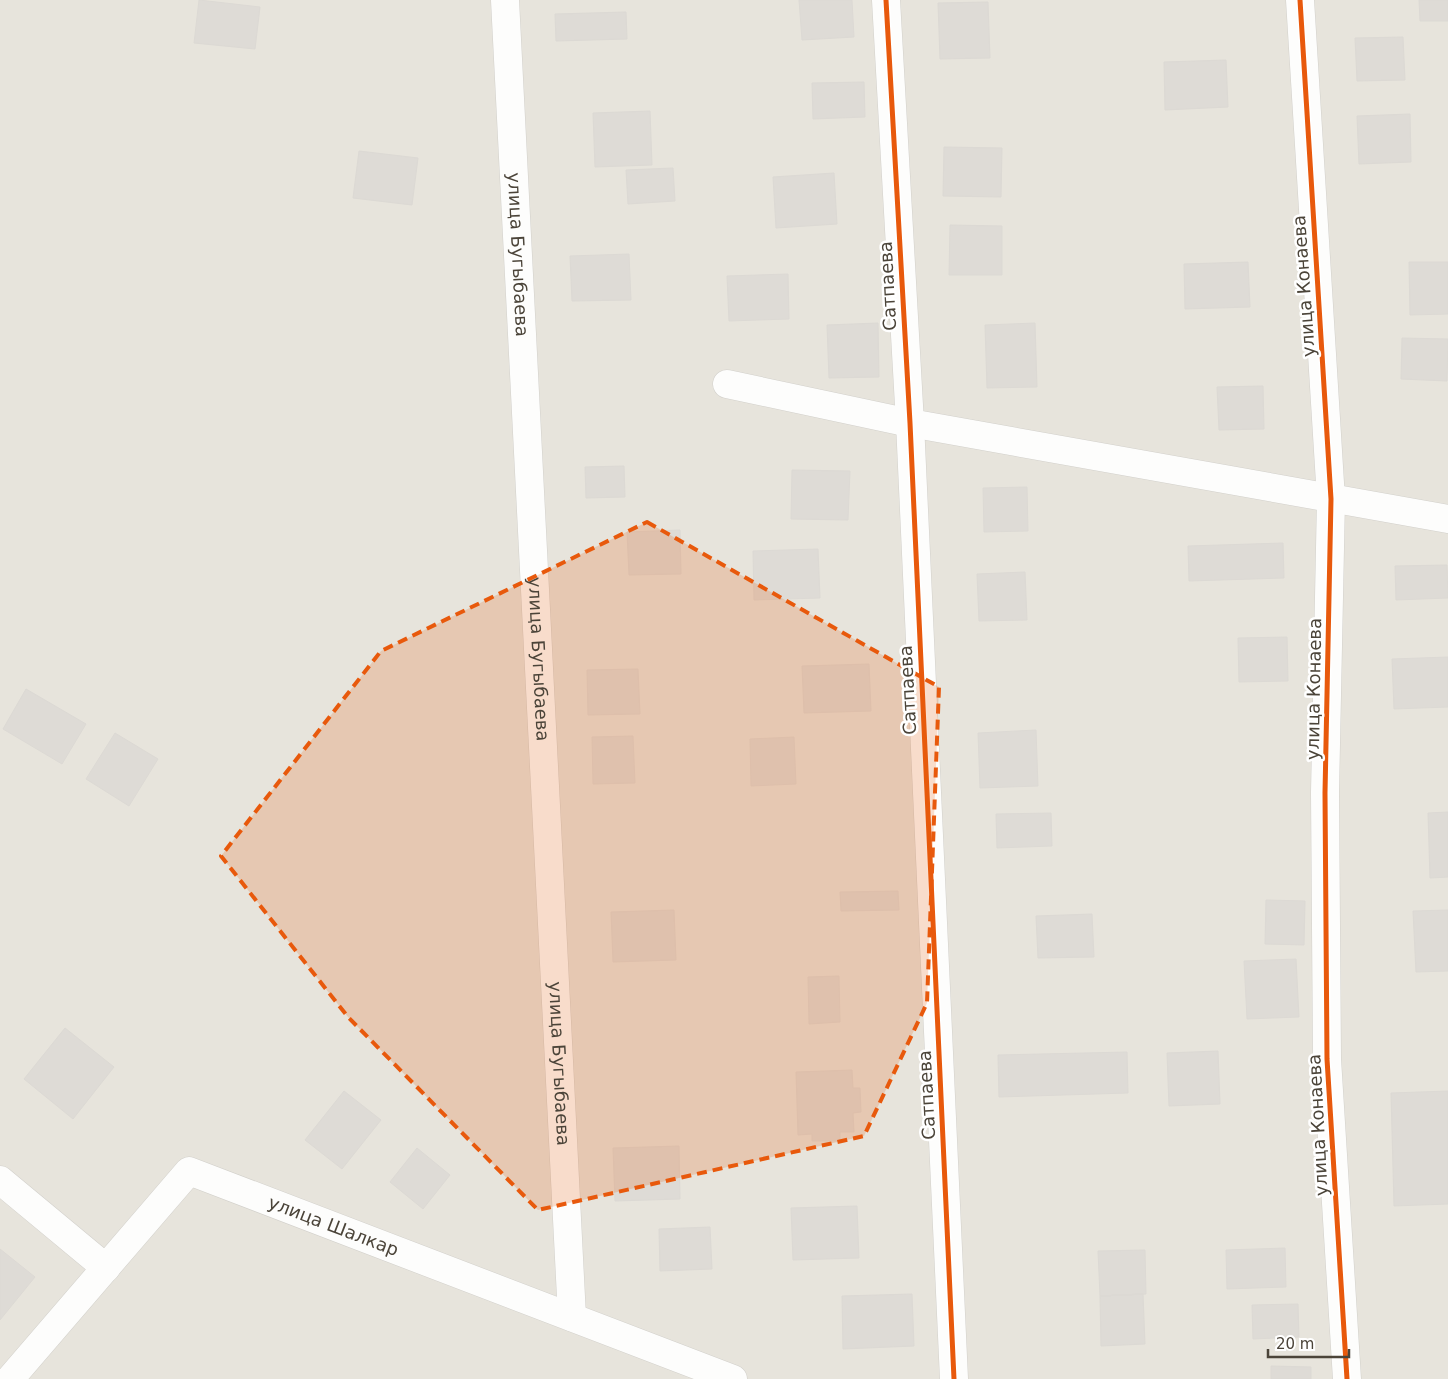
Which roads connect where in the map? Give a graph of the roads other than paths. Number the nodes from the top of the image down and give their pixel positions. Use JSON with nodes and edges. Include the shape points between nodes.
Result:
{"nodes":[{"id":1,"x":505,"y":0,"type":"edge"},
{"id":2,"x":886,"y":0,"type":"edge"},
{"id":3,"x":1300,"y":0,"type":"edge"},
{"id":4,"x":727,"y":384,"type":"dead end"},
{"id":5,"x":910,"y":423,"type":"junction"},
{"id":6,"x":1331,"y":499,"type":"junction"},
{"id":7,"x":1448,"y":520,"type":"edge"},
{"id":8,"x":0,"y":1180,"type":"edge"},
{"id":9,"x":106,"y":1268,"type":"junction"},
{"id":10,"x":572,"y":1318,"type":"junction"},
{"id":11,"x":10,"y":1379,"type":"edge"},
{"id":12,"x":733,"y":1379,"type":"edge"},
{"id":13,"x":954,"y":1379,"type":"edge"},
{"id":14,"x":1347,"y":1379,"type":"edge"}],
"edges":[{"from":1,"to":10,"type":"street","name":"улица Бугыбаева"},
{"from":2,"to":5,"type":"street","name":"Сатпаева"},
{"from":3,"to":6,"type":"street","name":"улица Конаева"},
{"from":4,"to":5,"type":"street"},
{"from":5,"to":6,"type":"street"},
{"from":5,"to":13,"type":"street","name":"Сатпаева"},
{"from":6,"to":7,"type":"street"},
{"from":6,"to":14,"type":"street","name":"улица Конаева","via":[[1325,793],[1327,1058]]},
{"from":8,"to":9,"type":"street"},
{"from":9,"to":10,"type":"street","name":"улица Шалкар","via":[[190,1171]]},
{"from":9,"to":11,"type":"street","name":"улица Шалкар"},
{"from":10,"to":12,"type":"street","name":"улица Шалкар"}]}
